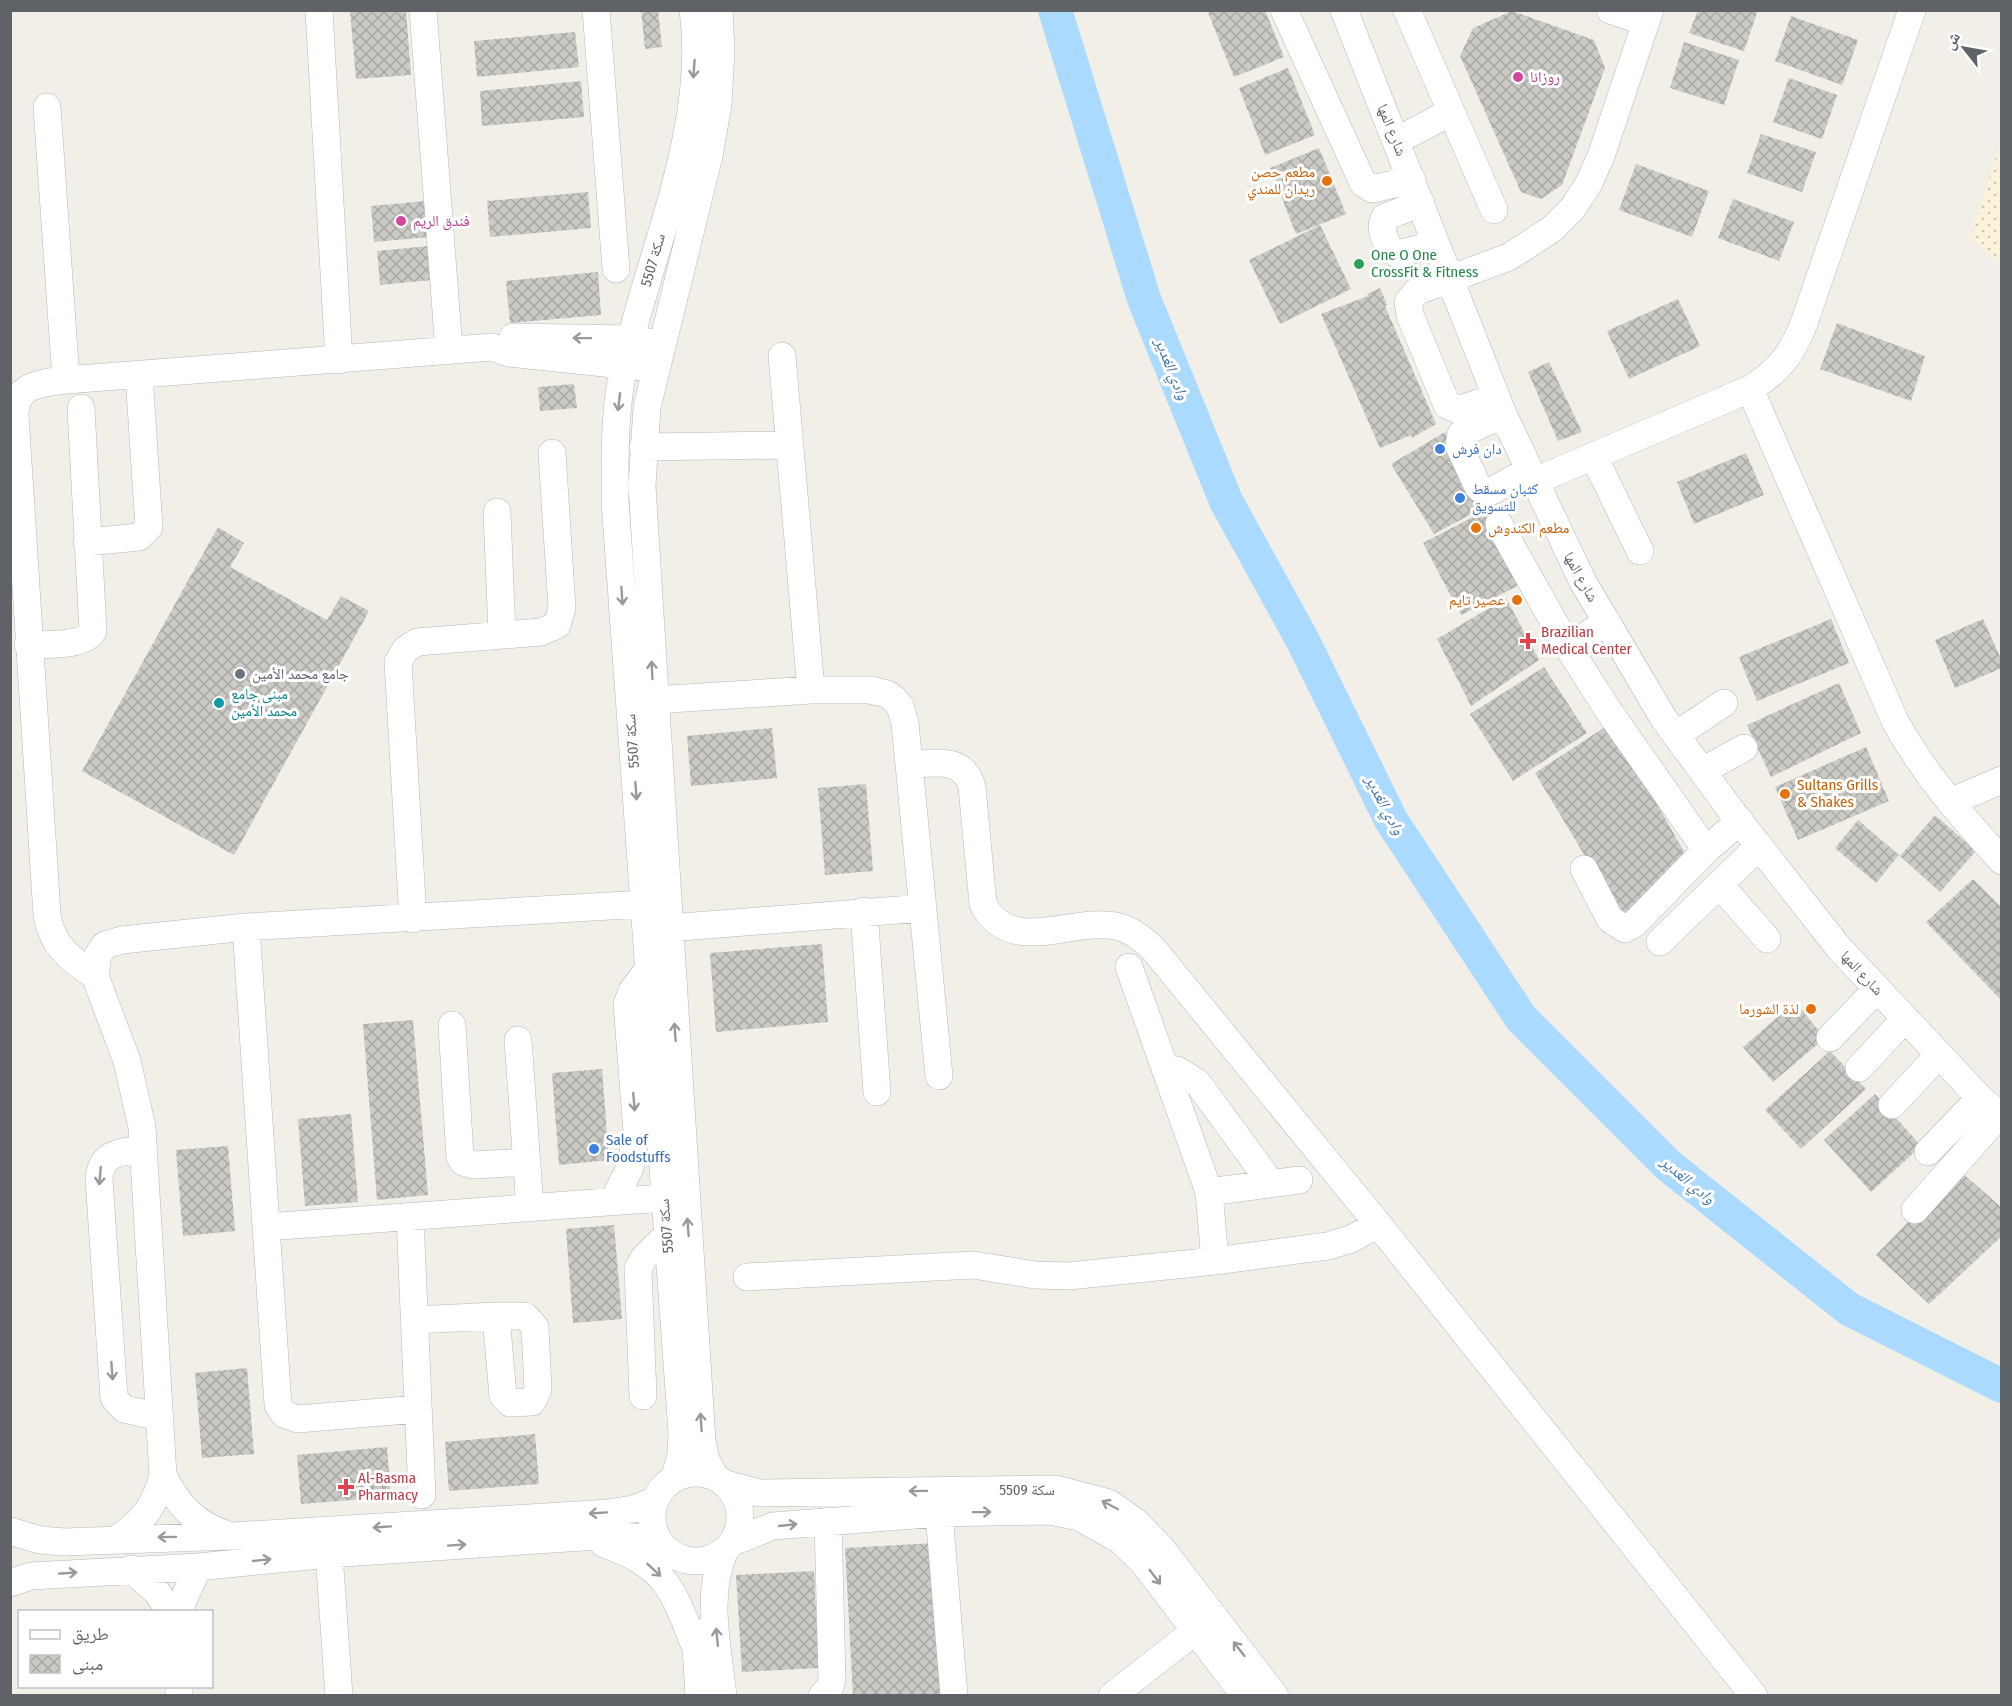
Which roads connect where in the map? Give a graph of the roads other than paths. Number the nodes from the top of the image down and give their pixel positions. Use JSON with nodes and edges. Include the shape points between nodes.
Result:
{"nodes":[{"id":1,"x":320,"y":10,"type":"edge"},
{"id":2,"x":423,"y":10,"type":"edge"},
{"id":3,"x":596,"y":10,"type":"edge"},
{"id":4,"x":693,"y":10,"type":"edge"},
{"id":5,"x":719,"y":10,"type":"edge"},
{"id":6,"x":1284,"y":10,"type":"edge"},
{"id":7,"x":1344,"y":10,"type":"edge"},
{"id":8,"x":1407,"y":10,"type":"edge"},
{"id":9,"x":1610,"y":10,"type":"edge"},
{"id":10,"x":1912,"y":10,"type":"edge"},
{"id":11,"x":1648,"y":16,"type":"edge"},
{"id":12,"x":46,"y":107,"type":"dead end"},
{"id":13,"x":1451,"y":112,"type":"junction"},
{"id":14,"x":1396,"y":141,"type":"junction"},
{"id":15,"x":1416,"y":192,"type":"junction"},
{"id":16,"x":1494,"y":210,"type":"dead end"},
{"id":17,"x":1436,"y":244,"type":"junction"},
{"id":18,"x":616,"y":269,"type":"dead end"},
{"id":19,"x":1450,"y":279,"type":"junction"},
{"id":20,"x":662,"y":344,"type":"junction"},
{"id":21,"x":449,"y":350,"type":"junction"},
{"id":22,"x":627,"y":351,"type":"junction"},
{"id":23,"x":782,"y":356,"type":"dead end"},
{"id":24,"x":339,"y":360,"type":"junction"},
{"id":25,"x":655,"y":370,"type":"junction"},
{"id":26,"x":139,"y":375,"type":"junction"},
{"id":27,"x":66,"y":380,"type":"junction"},
{"id":28,"x":1750,"y":389,"type":"junction"},
{"id":29,"x":1499,"y":406,"type":"junction"},
{"id":30,"x":81,"y":408,"type":"dead end"},
{"id":31,"x":790,"y":445,"type":"junction"},
{"id":32,"x":643,"y":447,"type":"junction"},
{"id":33,"x":552,"y":453,"type":"dead end"},
{"id":34,"x":1594,"y":457,"type":"junction"},
{"id":35,"x":1532,"y":476,"type":"junction"},
{"id":36,"x":497,"y":512,"type":"dead end"},
{"id":37,"x":1499,"y":524,"type":"dead end"},
{"id":38,"x":87,"y":542,"type":"junction"},
{"id":39,"x":1566,"y":551,"type":"junction"},
{"id":40,"x":1640,"y":551,"type":"dead end"},
{"id":41,"x":1530,"y":579,"type":"junction"},
{"id":42,"x":1607,"y":622,"type":"junction"},
{"id":43,"x":502,"y":635,"type":"junction"},
{"id":44,"x":28,"y":645,"type":"junction"},
{"id":45,"x":1568,"y":647,"type":"junction"},
{"id":46,"x":1644,"y":687,"type":"junction"},
{"id":47,"x":811,"y":690,"type":"junction"},
{"id":48,"x":654,"y":700,"type":"junction"},
{"id":49,"x":1724,"y":703,"type":"dead end"},
{"id":50,"x":1608,"y":710,"type":"junction"},
{"id":51,"x":1670,"y":727,"type":"junction"},
{"id":52,"x":1628,"y":742,"type":"junction"},
{"id":53,"x":1744,"y":748,"type":"dead end"},
{"id":54,"x":909,"y":765,"type":"junction"},
{"id":55,"x":1702,"y":771,"type":"junction"},
{"id":56,"x":2001,"y":780,"type":"edge"},
{"id":57,"x":1950,"y":802,"type":"junction"},
{"id":58,"x":1740,"y":821,"type":"junction"},
{"id":59,"x":1759,"y":846,"type":"junction"},
{"id":60,"x":1706,"y":850,"type":"junction"},
{"id":61,"x":2001,"y":861,"type":"edge"},
{"id":62,"x":1584,"y":869,"type":"dead end"},
{"id":63,"x":1719,"y":884,"type":"junction"},
{"id":64,"x":644,"y":904,"type":"junction"},
{"id":65,"x":923,"y":908,"type":"junction"},
{"id":66,"x":864,"y":912,"type":"junction"},
{"id":67,"x":413,"y":919,"type":"junction"},
{"id":68,"x":246,"y":927,"type":"junction"},
{"id":69,"x":669,"y":928,"type":"junction"},
{"id":70,"x":1767,"y":939,"type":"dead end"},
{"id":71,"x":1660,"y":942,"type":"dead end"},
{"id":72,"x":650,"y":967,"type":"junction"},
{"id":73,"x":1129,"y":967,"type":"dead end"},
{"id":74,"x":96,"y":976,"type":"junction"},
{"id":75,"x":1184,"y":986,"type":"junction"},
{"id":76,"x":1877,"y":988,"type":"junction"},
{"id":77,"x":1142,"y":1005,"type":"junction"},
{"id":78,"x":1905,"y":1018,"type":"junction"},
{"id":79,"x":452,"y":1025,"type":"dead end"},
{"id":80,"x":1830,"y":1038,"type":"dead end"},
{"id":81,"x":518,"y":1040,"type":"dead end"},
{"id":82,"x":1940,"y":1055,"type":"junction"},
{"id":83,"x":1859,"y":1068,"type":"dead end"},
{"id":84,"x":1165,"y":1069,"type":"junction"},
{"id":85,"x":939,"y":1076,"type":"dead end"},
{"id":86,"x":877,"y":1092,"type":"dead end"},
{"id":87,"x":1892,"y":1105,"type":"dead end"},
{"id":88,"x":1993,"y":1110,"type":"edge"},
{"id":89,"x":143,"y":1149,"type":"junction"},
{"id":90,"x":1928,"y":1152,"type":"dead end"},
{"id":91,"x":527,"y":1162,"type":"junction"},
{"id":92,"x":1299,"y":1180,"type":"dead end"},
{"id":93,"x":1271,"y":1183,"type":"junction"},
{"id":94,"x":1209,"y":1192,"type":"junction"},
{"id":95,"x":663,"y":1198,"type":"junction"},
{"id":96,"x":614,"y":1202,"type":"junction"},
{"id":97,"x":530,"y":1208,"type":"junction"},
{"id":98,"x":1915,"y":1210,"type":"dead end"},
{"id":99,"x":410,"y":1218,"type":"junction"},
{"id":100,"x":1378,"y":1224,"type":"junction"},
{"id":101,"x":266,"y":1227,"type":"junction"},
{"id":102,"x":667,"y":1235,"type":"junction"},
{"id":103,"x":1215,"y":1261,"type":"junction"},
{"id":104,"x":747,"y":1277,"type":"dead end"},
{"id":105,"x":496,"y":1316,"type":"dead end"},
{"id":106,"x":415,"y":1320,"type":"junction"},
{"id":107,"x":643,"y":1396,"type":"dead end"},
{"id":108,"x":418,"y":1409,"type":"junction"},
{"id":109,"x":160,"y":1417,"type":"junction"},
{"id":110,"x":163,"y":1474,"type":"junction"},
{"id":111,"x":674,"y":1479,"type":"junction"},
{"id":112,"x":720,"y":1481,"type":"junction"},
{"id":113,"x":422,"y":1495,"type":"dead end"},
{"id":114,"x":655,"y":1501,"type":"junction"},
{"id":115,"x":939,"y":1513,"type":"junction"},
{"id":116,"x":828,"y":1521,"type":"junction"},
{"id":117,"x":10,"y":1531,"type":"edge"},
{"id":118,"x":232,"y":1536,"type":"junction"},
{"id":119,"x":583,"y":1537,"type":"junction"},
{"id":120,"x":118,"y":1538,"type":"junction"},
{"id":121,"x":728,"y":1547,"type":"junction"},
{"id":122,"x":666,"y":1550,"type":"junction"},
{"id":123,"x":329,"y":1554,"type":"junction"},
{"id":124,"x":198,"y":1567,"type":"junction"},
{"id":125,"x":130,"y":1569,"type":"junction"},
{"id":126,"x":10,"y":1583,"type":"edge"},
{"id":127,"x":170,"y":1610,"type":"edge"},
{"id":128,"x":178,"y":1610,"type":"edge"},
{"id":129,"x":1195,"y":1630,"type":"junction"},
{"id":130,"x":696,"y":1649,"type":"junction"},
{"id":131,"x":339,"y":1695,"type":"edge"},
{"id":132,"x":699,"y":1695,"type":"edge"},
{"id":133,"x":723,"y":1695,"type":"edge"},
{"id":134,"x":822,"y":1695,"type":"edge"},
{"id":135,"x":954,"y":1695,"type":"edge"},
{"id":136,"x":1112,"y":1695,"type":"edge"},
{"id":137,"x":1245,"y":1695,"type":"edge"},
{"id":138,"x":1275,"y":1695,"type":"edge"},
{"id":139,"x":1754,"y":1695,"type":"edge"}],
"edges":[{"from":1,"to":24,"type":"street"},
{"from":2,"to":21,"type":"street"},
{"from":3,"to":18,"type":"street"},
{"from":4,"to":22,"type":"street","name":"سكة 5507","one_way":true,"via":[[695,65],[690,114]]},
{"from":5,"to":20,"type":"street","name":"سكة 5507","via":[[722,51],[718,104],[709,156]]},
{"from":6,"to":15,"type":"street","via":[[1363,183],[1372,189]]},
{"from":7,"to":14,"type":"street","name":"شارع المها"},
{"from":8,"to":13,"type":"street"},
{"from":9,"to":11,"type":"street"},
{"from":10,"to":28,"type":"street","via":[[1797,343],[1785,362]]},
{"from":11,"to":19,"type":"street","via":[[1601,156],[1590,183],[1573,208],[1552,229],[1509,257]]},
{"from":12,"to":27,"type":"street"},
{"from":13,"to":14,"type":"street"},
{"from":13,"to":16,"type":"street"},
{"from":14,"to":15,"type":"street","name":"شارع المها"},
{"from":15,"to":17,"type":"street","name":"شارع المها"},
{"from":15,"to":17,"type":"street","via":[[1385,217],[1382,230],[1390,249],[1398,254]]},
{"from":17,"to":19,"type":"street","name":"شارع المها"},
{"from":19,"to":29,"type":"street","name":"شارع المها"},
{"from":19,"to":29,"type":"street","via":[[1412,296],[1408,302],[1410,315],[1447,405],[1458,410]]},
{"from":20,"to":22,"type":"street"},
{"from":20,"to":25,"type":"street","name":"سكة 5507"},
{"from":21,"to":22,"type":"street","via":[[492,348],[510,337]]},
{"from":21,"to":24,"type":"street"},
{"from":22,"to":25,"type":"street"},
{"from":22,"to":64,"type":"street","name":"سكة 5507","one_way":true,"via":[[618,409],[615,501]]},
{"from":23,"to":31,"type":"street"},
{"from":24,"to":26,"type":"street"},
{"from":25,"to":32,"type":"street","name":"سكة 5507"},
{"from":26,"to":27,"type":"street"},
{"from":26,"to":38,"type":"street","via":[[149,527],[139,537]]},
{"from":27,"to":44,"type":"street","via":[[28,387],[15,404]]},
{"from":28,"to":34,"type":"street"},
{"from":28,"to":57,"type":"street","via":[[1895,722],[1912,753]]},
{"from":29,"to":35,"type":"street","name":"شارع المها"},
{"from":29,"to":35,"type":"street","via":[[1461,434],[1459,446],[1478,487],[1484,492],[1492,491]]},
{"from":30,"to":38,"type":"street"},
{"from":31,"to":32,"type":"street"},
{"from":31,"to":47,"type":"street"},
{"from":48,"to":32,"type":"street","name":"سكة 5507","one_way":true},
{"from":33,"to":43,"type":"street","via":[[561,617],[550,630]]},
{"from":34,"to":35,"type":"street"},
{"from":34,"to":40,"type":"street"},
{"from":35,"to":39,"type":"street","name":"شارع المها"},
{"from":36,"to":43,"type":"street"},
{"from":37,"to":41,"type":"street"},
{"from":38,"to":44,"type":"street","via":[[93,625],[90,636]]},
{"from":39,"to":41,"type":"street"},
{"from":39,"to":42,"type":"street","name":"شارع المها"},
{"from":41,"to":45,"type":"street"},
{"from":42,"to":45,"type":"street"},
{"from":42,"to":46,"type":"street","name":"شارع المها"},
{"from":43,"to":67,"type":"street","via":[[417,642],[405,650],[398,663]]},
{"from":44,"to":74,"type":"street","via":[[49,930],[66,956]]},
{"from":45,"to":50,"type":"street"},
{"from":46,"to":50,"type":"street"},
{"from":46,"to":51,"type":"street","name":"شارع المها"},
{"from":47,"to":48,"type":"street"},
{"from":47,"to":54,"type":"street","via":[[878,691],[894,699],[904,715]]},
{"from":48,"to":69,"type":"street","name":"سكة 5507"},
{"from":49,"to":51,"type":"street"},
{"from":50,"to":52,"type":"street"},
{"from":51,"to":52,"type":"street"},
{"from":51,"to":55,"type":"street","name":"شارع المها"},
{"from":52,"to":60,"type":"street"},
{"from":53,"to":55,"type":"street"},
{"from":54,"to":65,"type":"street"},
{"from":54,"to":75,"type":"street","via":[[951,764],[967,775],[972,787],[983,904],[994,920],[1023,933],[1102,925],[1128,930],[1147,942]]},
{"from":55,"to":58,"type":"street","name":"شارع المها"},
{"from":56,"to":57,"type":"street"},
{"from":57,"to":61,"type":"street"},
{"from":58,"to":59,"type":"street","name":"شارع المها"},
{"from":58,"to":60,"type":"street"},
{"from":59,"to":63,"type":"street"},
{"from":59,"to":76,"type":"street","name":"شارع المها","via":[[1839,948]]},
{"from":60,"to":62,"type":"street","via":[[1625,929],[1611,919]]},
{"from":63,"to":70,"type":"street"},
{"from":63,"to":71,"type":"street"},
{"from":64,"to":67,"type":"street"},
{"from":64,"to":72,"type":"street","name":"سكة 5507"},
{"from":65,"to":66,"type":"street"},
{"from":65,"to":85,"type":"street"},
{"from":66,"to":69,"type":"street"},
{"from":66,"to":86,"type":"street"},
{"from":67,"to":68,"type":"street"},
{"from":68,"to":74,"type":"street","via":[[113,941],[98,955]]},
{"from":68,"to":101,"type":"street"},
{"from":112,"to":69,"type":"street","name":"سكة 5507","one_way":true,"via":[[706,1460],[702,1441]]},
{"from":72,"to":95,"type":"street","name":"سكة 5507"},
{"from":72,"to":96,"type":"street","one_way":true,"via":[[627,1004],[637,1132],[630,1168]]},
{"from":73,"to":77,"type":"street"},
{"from":74,"to":89,"type":"street","via":[[134,1083]]},
{"from":75,"to":77,"type":"street"},
{"from":75,"to":100,"type":"street"},
{"from":76,"to":78,"type":"street","name":"شارع المها"},
{"from":76,"to":80,"type":"street"},
{"from":77,"to":84,"type":"street"},
{"from":78,"to":82,"type":"street","name":"شارع المها"},
{"from":78,"to":83,"type":"street"},
{"from":79,"to":91,"type":"street","via":[[460,1157],[474,1165]]},
{"from":81,"to":91,"type":"street"},
{"from":82,"to":87,"type":"street"},
{"from":82,"to":88,"type":"street","name":"شارع المها"},
{"from":84,"to":93,"type":"street","via":[[1177,1070],[1197,1082]]},
{"from":84,"to":94,"type":"street"},
{"from":88,"to":90,"type":"street"},
{"from":88,"to":98,"type":"street"},
{"from":89,"to":109,"type":"street"},
{"from":89,"to":109,"type":"street","one_way":true,"via":[[111,1155],[104,1161],[99,1179],[114,1398],[124,1409]]},
{"from":91,"to":97,"type":"street"},
{"from":92,"to":93,"type":"street"},
{"from":93,"to":94,"type":"street"},
{"from":94,"to":103,"type":"street"},
{"from":95,"to":96,"type":"street"},
{"from":95,"to":102,"type":"street","name":"سكة 5507"},
{"from":96,"to":97,"type":"street"},
{"from":97,"to":99,"type":"street"},
{"from":99,"to":101,"type":"street"},
{"from":99,"to":106,"type":"street"},
{"from":100,"to":103,"type":"street","via":[[1340,1243]]},
{"from":100,"to":139,"type":"street"},
{"from":101,"to":108,"type":"street","via":[[281,1410],[298,1419]]},
{"from":102,"to":107,"type":"street","via":[[638,1269]]},
{"from":102,"to":111,"type":"street","name":"سكة 5507","via":[[682,1432],[681,1456]]},
{"from":103,"to":104,"type":"street","via":[[1060,1276],[974,1265]]},
{"from":105,"to":106,"type":"street"},
{"from":106,"to":108,"type":"street"},
{"from":108,"to":113,"type":"street"},
{"from":109,"to":110,"type":"street"},
{"from":110,"to":118,"type":"street","via":[[173,1496],[189,1515]]},
{"from":110,"to":120,"type":"street","via":[[148,1512]]},
{"from":111,"to":112,"type":"street","via":[[695,1473]]},
{"from":111,"to":114,"type":"street","via":[[662,1488]]},
{"from":112,"to":121,"type":"street","via":[[739,1506],[739,1531]]},
{"from":138,"to":112,"type":"street","name":"سكة 5509","one_way":true,"via":[[1162,1549],[1110,1503],[1056,1489],[759,1493]]},
{"from":114,"to":118,"type":"street","one_way":true,"via":[[609,1513]]},
{"from":114,"to":122,"type":"street","via":[[651,1516],[654,1531]]},
{"from":115,"to":116,"type":"street","name":"سكة 5509"},
{"from":115,"to":129,"type":"street","name":"سكة 5509","one_way":true,"via":[[1050,1511],[1078,1517],[1120,1540],[1143,1562]]},
{"from":115,"to":135,"type":"street"},
{"from":121,"to":116,"type":"street","name":"سكة 5509","one_way":true,"via":[[773,1526]]},
{"from":116,"to":134,"type":"street","via":[[832,1679]]},
{"from":117,"to":120,"type":"street","via":[[64,1542]]},
{"from":118,"to":120,"type":"street","one_way":true},
{"from":119,"to":122,"type":"street","via":[[635,1537]]},
{"from":123,"to":119,"type":"street","one_way":true},
{"from":119,"to":130,"type":"street","one_way":true,"via":[[635,1555],[652,1567],[676,1600]]},
{"from":121,"to":122,"type":"street","via":[[712,1559],[698,1562]]},
{"from":133,"to":121,"type":"street","one_way":true,"via":[[714,1593],[717,1572]]},
{"from":122,"to":130,"type":"street","via":[[680,1568],[691,1596]]},
{"from":124,"to":123,"type":"street","one_way":true},
{"from":123,"to":131,"type":"street"},
{"from":124,"to":125,"type":"street"},
{"from":124,"to":128,"type":"street"},
{"from":126,"to":125,"type":"street","one_way":true,"via":[[31,1576]]},
{"from":125,"to":127,"type":"street","via":[[156,1591]]},
{"from":129,"to":136,"type":"street"},
{"from":129,"to":137,"type":"street","name":"سكة 5509"},
{"from":130,"to":132,"type":"street"}]}
